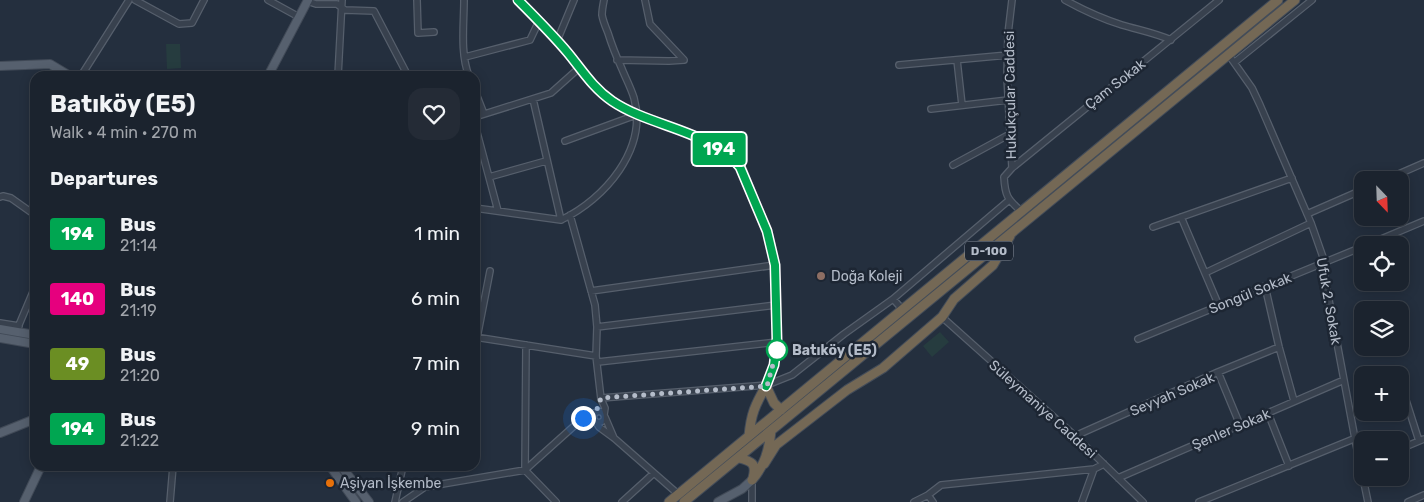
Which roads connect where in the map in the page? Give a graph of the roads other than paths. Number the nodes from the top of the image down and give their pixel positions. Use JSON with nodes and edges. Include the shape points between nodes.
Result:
{"nodes":[{"id":1,"x":129,"y":0,"type":"edge"},
{"id":2,"x":135,"y":0,"type":"edge"},
{"id":3,"x":204,"y":0,"type":"edge"},
{"id":4,"x":268,"y":0,"type":"edge"},
{"id":5,"x":342,"y":0,"type":"edge"},
{"id":6,"x":417,"y":0,"type":"edge"},
{"id":7,"x":464,"y":0,"type":"edge"},
{"id":8,"x":518,"y":0,"type":"edge"},
{"id":9,"x":574,"y":0,"type":"edge"},
{"id":10,"x":604,"y":0,"type":"edge"},
{"id":11,"x":645,"y":0,"type":"edge"},
{"id":12,"x":1012,"y":0,"type":"edge"},
{"id":13,"x":1065,"y":0,"type":"edge"},
{"id":14,"x":1219,"y":0,"type":"edge"},
{"id":15,"x":1278,"y":0,"type":"edge"},
{"id":16,"x":1295,"y":0,"type":"edge"},
{"id":17,"x":1312,"y":0,"type":"edge"},
{"id":18,"x":307,"y":1,"type":"edge"},
{"id":19,"x":342,"y":8,"type":"junction"},
{"id":20,"x":299,"y":17,"type":"junction"},
{"id":21,"x":538,"y":21,"type":"junction"},
{"id":22,"x":434,"y":32,"type":"dead end"},
{"id":23,"x":557,"y":40,"type":"junction"},
{"id":24,"x":1171,"y":40,"type":"junction"},
{"id":25,"x":1228,"y":54,"type":"junction"},
{"id":26,"x":1008,"y":55,"type":"junction"},
{"id":27,"x":465,"y":57,"type":"junction"},
{"id":28,"x":617,"y":60,"type":"junction"},
{"id":29,"x":958,"y":60,"type":"junction"},
{"id":30,"x":1235,"y":62,"type":"junction"},
{"id":31,"x":898,"y":65,"type":"dead end"},
{"id":32,"x":0,"y":66,"type":"edge"},
{"id":33,"x":580,"y":68,"type":"junction"},
{"id":34,"x":62,"y":71,"type":"edge"},
{"id":35,"x":84,"y":71,"type":"edge"},
{"id":36,"x":271,"y":71,"type":"edge"},
{"id":37,"x":338,"y":71,"type":"edge"},
{"id":38,"x":405,"y":71,"type":"edge"},
{"id":39,"x":468,"y":71,"type":"edge"},
{"id":40,"x":533,"y":99,"type":"junction"},
{"id":41,"x":1008,"y":100,"type":"junction"},
{"id":42,"x":480,"y":104,"type":"edge"},
{"id":43,"x":962,"y":105,"type":"junction"},
{"id":44,"x":930,"y":109,"type":"dead end"},
{"id":45,"x":484,"y":114,"type":"junction"},
{"id":46,"x":480,"y":115,"type":"edge"},
{"id":47,"x":636,"y":115,"type":"junction"},
{"id":48,"x":1010,"y":134,"type":"junction"},
{"id":49,"x":565,"y":140,"type":"dead end"},
{"id":50,"x":480,"y":144,"type":"edge"},
{"id":51,"x":546,"y":160,"type":"junction"},
{"id":52,"x":1424,"y":163,"type":"edge"},
{"id":53,"x":953,"y":165,"type":"dead end"},
{"id":54,"x":1012,"y":168,"type":"junction"},
{"id":55,"x":1406,"y":171,"type":"edge"},
{"id":56,"x":489,"y":177,"type":"junction"},
{"id":57,"x":1292,"y":178,"type":"junction"},
{"id":58,"x":1354,"y":193,"type":"edge"},
{"id":59,"x":0,"y":197,"type":"edge"},
{"id":60,"x":1008,"y":201,"type":"junction"},
{"id":61,"x":480,"y":209,"type":"edge"},
{"id":62,"x":30,"y":211,"type":"edge"},
{"id":63,"x":498,"y":211,"type":"junction"},
{"id":64,"x":1021,"y":211,"type":"junction"},
{"id":65,"x":1307,"y":214,"type":"junction"},
{"id":66,"x":570,"y":215,"type":"junction"},
{"id":67,"x":1181,"y":217,"type":"junction"},
{"id":68,"x":561,"y":220,"type":"junction"},
{"id":69,"x":1424,"y":221,"type":"edge"},
{"id":70,"x":1311,"y":223,"type":"junction"},
{"id":71,"x":1153,"y":227,"type":"dead end"},
{"id":72,"x":1014,"y":230,"type":"junction"},
{"id":73,"x":1388,"y":236,"type":"edge"},
{"id":74,"x":1354,"y":250,"type":"edge"},
{"id":75,"x":1325,"y":263,"type":"junction"},
{"id":76,"x":775,"y":265,"type":"junction"},
{"id":77,"x":490,"y":271,"type":"dead end"},
{"id":78,"x":1205,"y":273,"type":"junction"},
{"id":79,"x":1265,"y":286,"type":"junction"},
{"id":80,"x":591,"y":291,"type":"junction"},
{"id":81,"x":30,"y":299,"type":"edge"},
{"id":82,"x":893,"y":299,"type":"junction"},
{"id":83,"x":776,"y":305,"type":"junction"},
{"id":84,"x":1219,"y":306,"type":"junction"},
{"id":85,"x":903,"y":310,"type":"junction"},
{"id":86,"x":942,"y":317,"type":"junction"},
{"id":87,"x":480,"y":319,"type":"edge"},
{"id":88,"x":0,"y":323,"type":"edge"},
{"id":89,"x":597,"y":327,"type":"junction"},
{"id":90,"x":17,"y":329,"type":"junction"},
{"id":91,"x":0,"y":330,"type":"edge"},
{"id":92,"x":30,"y":333,"type":"edge"},
{"id":93,"x":0,"y":338,"type":"edge"},
{"id":94,"x":480,"y":339,"type":"edge"},
{"id":95,"x":1138,"y":339,"type":"dead end"},
{"id":96,"x":777,"y":342,"type":"junction"},
{"id":97,"x":30,"y":343,"type":"edge"},
{"id":98,"x":526,"y":345,"type":"junction"},
{"id":99,"x":1279,"y":347,"type":"junction"},
{"id":100,"x":597,"y":359,"type":"junction"},
{"id":101,"x":1218,"y":372,"type":"junction"},
{"id":102,"x":1344,"y":380,"type":"junction"},
{"id":103,"x":767,"y":386,"type":"junction"},
{"id":104,"x":601,"y":399,"type":"junction"},
{"id":105,"x":1294,"y":401,"type":"junction"},
{"id":106,"x":1409,"y":408,"type":"edge"},
{"id":107,"x":781,"y":410,"type":"junction"},
{"id":108,"x":595,"y":412,"type":"junction"},
{"id":109,"x":1268,"y":413,"type":"junction"},
{"id":110,"x":604,"y":416,"type":"junction"},
{"id":111,"x":30,"y":420,"type":"edge"},
{"id":112,"x":595,"y":421,"type":"junction"},
{"id":113,"x":576,"y":424,"type":"junction"},
{"id":114,"x":1240,"y":424,"type":"junction"},
{"id":115,"x":771,"y":431,"type":"junction"},
{"id":116,"x":1355,"y":431,"type":"edge"},
{"id":117,"x":0,"y":433,"type":"edge"},
{"id":118,"x":749,"y":436,"type":"junction"},
{"id":119,"x":1075,"y":436,"type":"junction"},
{"id":120,"x":614,"y":438,"type":"junction"},
{"id":121,"x":1354,"y":439,"type":"edge"},
{"id":122,"x":1421,"y":440,"type":"edge"},
{"id":123,"x":1409,"y":445,"type":"edge"},
{"id":124,"x":739,"y":458,"type":"junction"},
{"id":125,"x":764,"y":464,"type":"junction"},
{"id":126,"x":1104,"y":464,"type":"junction"},
{"id":127,"x":1289,"y":466,"type":"junction"},
{"id":128,"x":1094,"y":469,"type":"junction"},
{"id":129,"x":525,"y":470,"type":"junction"},
{"id":130,"x":39,"y":471,"type":"edge"},
{"id":131,"x":173,"y":471,"type":"edge"},
{"id":132,"x":334,"y":471,"type":"edge"},
{"id":133,"x":345,"y":471,"type":"edge"},
{"id":134,"x":403,"y":471,"type":"edge"},
{"id":135,"x":654,"y":474,"type":"junction"},
{"id":136,"x":1118,"y":478,"type":"junction"},
{"id":137,"x":752,"y":480,"type":"junction"},
{"id":138,"x":1365,"y":486,"type":"edge"},
{"id":139,"x":928,"y":495,"type":"junction"},
{"id":140,"x":1424,"y":495,"type":"edge"},
{"id":141,"x":681,"y":498,"type":"edge"},
{"id":142,"x":24,"y":502,"type":"edge"},
{"id":143,"x":170,"y":502,"type":"edge"},
{"id":144,"x":356,"y":502,"type":"edge"},
{"id":145,"x":369,"y":502,"type":"edge"},
{"id":146,"x":395,"y":502,"type":"edge"},
{"id":147,"x":404,"y":502,"type":"edge"},
{"id":148,"x":556,"y":502,"type":"edge"},
{"id":149,"x":622,"y":502,"type":"edge"},
{"id":150,"x":664,"y":502,"type":"edge"},
{"id":151,"x":669,"y":502,"type":"edge"},
{"id":152,"x":718,"y":502,"type":"edge"},
{"id":153,"x":752,"y":502,"type":"edge"},
{"id":154,"x":914,"y":502,"type":"edge"},
{"id":155,"x":933,"y":502,"type":"edge"},
{"id":156,"x":1082,"y":502,"type":"edge"},
{"id":157,"x":1143,"y":502,"type":"edge"},
{"id":158,"x":1199,"y":502,"type":"edge"},
{"id":159,"x":1368,"y":502,"type":"edge"},
{"id":160,"x":1408,"y":502,"type":"edge"}],
"edges":[{"from":1,"to":35,"type":"street"},
{"from":2,"to":3,"type":"street","via":[[179,24],[192,24]]},
{"from":4,"to":20,"type":"street"},
{"from":5,"to":19,"type":"street"},
{"from":6,"to":22,"type":"street","via":[[418,33]]},
{"from":7,"to":27,"type":"street"},
{"from":8,"to":21,"type":"main road"},
{"from":9,"to":23,"type":"street"},
{"from":10,"to":28,"type":"street","via":[[602,16]]},
{"from":11,"to":28,"type":"street","via":[[650,24],[684,60]]},
{"from":12,"to":26,"type":"street","name":"Hukukçular Caddesi"},
{"from":13,"to":24,"type":"street","via":[[1122,25]]},
{"from":14,"to":24,"type":"street","name":"Çam Sokak"},
{"from":15,"to":64,"type":"highway","number":"D-100"},
{"from":16,"to":25,"type":"highway","number":"D-100"},
{"from":17,"to":30,"type":"street"},
{"from":18,"to":19,"type":"street","via":[[337,4]]},
{"from":18,"to":20,"type":"main road"},
{"from":19,"to":37,"type":"street"},
{"from":19,"to":38,"type":"street","via":[[374,11]]},
{"from":20,"to":36,"type":"main road"},
{"from":21,"to":23,"type":"main road"},
{"from":21,"to":27,"type":"street","via":[[530,40]]},
{"from":23,"to":33,"type":"main road"},
{"from":24,"to":54,"type":"street","name":"Çam Sokak"},
{"from":25,"to":30,"type":"street","name":"Ufuk 2. Sokak"},
{"from":25,"to":72,"type":"highway","number":"D-100"},
{"from":26,"to":29,"type":"street"},
{"from":26,"to":41,"type":"street","name":"Hukukçular Caddesi"},
{"from":27,"to":39,"type":"street"},
{"from":28,"to":47,"type":"street","via":[[634,98]]},
{"from":29,"to":31,"type":"street"},
{"from":29,"to":43,"type":"street"},
{"from":30,"to":57,"type":"street","name":"Ufuk 2. Sokak","via":[[1252,88]]},
{"from":32,"to":34,"type":"main road","via":[[50,64]]},
{"from":33,"to":40,"type":"street","via":[[551,93]]},
{"from":33,"to":47,"type":"main road","via":[[598,90]]},
{"from":40,"to":45,"type":"street"},
{"from":40,"to":51,"type":"street"},
{"from":41,"to":43,"type":"street"},
{"from":41,"to":48,"type":"street","name":"Hukukçular Caddesi"},
{"from":42,"to":45,"type":"street"},
{"from":43,"to":44,"type":"street"},
{"from":45,"to":46,"type":"street"},
{"from":47,"to":49,"type":"street"},
{"from":47,"to":66,"type":"street","via":[[634,141],[622,167],[603,190]]},
{"from":47,"to":76,"type":"main road","via":[[706,142],[735,160],[767,231]]},
{"from":48,"to":53,"type":"street"},
{"from":48,"to":54,"type":"street","name":"Hukukçular Caddesi"},
{"from":50,"to":56,"type":"street"},
{"from":51,"to":56,"type":"street"},
{"from":51,"to":68,"type":"street"},
{"from":52,"to":55,"type":"street"},
{"from":54,"to":60,"type":"street","name":"Hukukçular Caddesi","via":[[1004,177]]},
{"from":56,"to":63,"type":"street"},
{"from":57,"to":65,"type":"street","name":"Ufuk 2. Sokak"},
{"from":57,"to":67,"type":"street"},
{"from":58,"to":65,"type":"street"},
{"from":59,"to":62,"type":"street","via":[[11,198]]},
{"from":60,"to":64,"type":"street"},
{"from":60,"to":82,"type":"street"},
{"from":61,"to":63,"type":"street"},
{"from":63,"to":68,"type":"street"},
{"from":64,"to":85,"type":"highway","number":"D-100"},
{"from":65,"to":70,"type":"street","name":"Ufuk 2. Sokak"},
{"from":66,"to":68,"type":"street"},
{"from":66,"to":80,"type":"street"},
{"from":67,"to":71,"type":"street"},
{"from":67,"to":78,"type":"street"},
{"from":69,"to":73,"type":"street"},
{"from":70,"to":75,"type":"street","name":"Ufuk 2. Sokak"},
{"from":70,"to":78,"type":"street"},
{"from":72,"to":86,"type":"highway","via":[[993,265],[954,299]]},
{"from":72,"to":115,"type":"highway","number":"D-100"},
{"from":74,"to":75,"type":"street","name":"Songül Sokak"},
{"from":75,"to":79,"type":"street","name":"Songül Sokak"},
{"from":75,"to":102,"type":"street","name":"Ufuk 2. Sokak","via":[[1324,279]]},
{"from":76,"to":80,"type":"street"},
{"from":76,"to":83,"type":"main road"},
{"from":77,"to":87,"type":"street"},
{"from":78,"to":84,"type":"street"},
{"from":79,"to":84,"type":"street","name":"Songül Sokak"},
{"from":79,"to":99,"type":"street"},
{"from":80,"to":89,"type":"street"},
{"from":81,"to":90,"type":"street"},
{"from":82,"to":85,"type":"street"},
{"from":82,"to":103,"type":"street","via":[[792,375]]},
{"from":83,"to":89,"type":"street"},
{"from":83,"to":96,"type":"main road"},
{"from":84,"to":95,"type":"street","name":"Songül Sokak"},
{"from":85,"to":107,"type":"highway","number":"D-100"},
{"from":86,"to":119,"type":"street","name":"Süleymaniye Caddesi"},
{"from":86,"to":125,"type":"highway","via":[[883,368],[847,390],[776,445]]},
{"from":88,"to":90,"type":"street"},
{"from":89,"to":100,"type":"street"},
{"from":90,"to":91,"type":"main road"},
{"from":90,"to":92,"type":"main road"},
{"from":93,"to":97,"type":"main road"},
{"from":94,"to":98,"type":"street"},
{"from":96,"to":100,"type":"street"},
{"from":96,"to":103,"type":"main road"},
{"from":98,"to":100,"type":"street"},
{"from":98,"to":129,"type":"street"},
{"from":99,"to":101,"type":"street"},
{"from":99,"to":105,"type":"street"},
{"from":100,"to":104,"type":"street"},
{"from":101,"to":114,"type":"street","name":"Seyyah Sokak"},
{"from":101,"to":119,"type":"street","name":"Seyyah Sokak"},
{"from":102,"to":105,"type":"street","name":"Şenler Sokak"},
{"from":102,"to":116,"type":"street","name":"Ufuk 2. Sokak"},
{"from":103,"to":104,"type":"street"},
{"from":103,"to":107,"type":"highway","via":[[774,403]]},
{"from":103,"to":118,"type":"highway","via":[[750,419]]},
{"from":104,"to":108,"type":"street"},
{"from":104,"to":110,"type":"street"},
{"from":105,"to":109,"type":"street","name":"Şenler Sokak"},
{"from":106,"to":122,"type":"street"},
{"from":107,"to":118,"type":"highway","number":"D-100"},
{"from":108,"to":110,"type":"street","via":[[600,411]]},
{"from":108,"to":112,"type":"street"},
{"from":108,"to":113,"type":"street"},
{"from":109,"to":114,"type":"street","name":"Şenler Sokak"},
{"from":109,"to":127,"type":"street"},
{"from":110,"to":112,"type":"street","via":[[602,422]]},
{"from":110,"to":120,"type":"street"},
{"from":111,"to":117,"type":"main road"},
{"from":112,"to":113,"type":"street"},
{"from":112,"to":120,"type":"street"},
{"from":113,"to":129,"type":"street"},
{"from":114,"to":136,"type":"street","name":"Şenler Sokak"},
{"from":115,"to":124,"type":"highway","number":"D-100"},
{"from":115,"to":125,"type":"highway"},
{"from":118,"to":141,"type":"highway","number":"D-100"},
{"from":119,"to":126,"type":"street","name":"Süleymaniye Caddesi"},
{"from":120,"to":135,"type":"street"},
{"from":121,"to":127,"type":"street"},
{"from":122,"to":123,"type":"street"},
{"from":124,"to":137,"type":"highway","via":[[750,461],[754,466]]},
{"from":124,"to":141,"type":"highway","number":"D-100"},
{"from":125,"to":137,"type":"highway"},
{"from":126,"to":128,"type":"street"},
{"from":126,"to":136,"type":"street","name":"Süleymaniye Caddesi"},
{"from":127,"to":158,"type":"street"},
{"from":128,"to":139,"type":"street","via":[[941,485]]},
{"from":128,"to":156,"type":"street"},
{"from":129,"to":147,"type":"street","via":[[425,487]]},
{"from":129,"to":148,"type":"street"},
{"from":130,"to":142,"type":"main road"},
{"from":131,"to":143,"type":"street"},
{"from":132,"to":144,"type":"main road"},
{"from":133,"to":145,"type":"main road"},
{"from":134,"to":146,"type":"street"},
{"from":135,"to":141,"type":"street"},
{"from":135,"to":149,"type":"street"},
{"from":136,"to":157,"type":"street","name":"Süleymaniye Caddesi"},
{"from":137,"to":152,"type":"main road"},
{"from":137,"to":153,"type":"street"},
{"from":138,"to":159,"type":"street","name":"Ufuk 2. Sokak"},
{"from":139,"to":154,"type":"street"},
{"from":139,"to":155,"type":"street"},
{"from":140,"to":160,"type":"street"},
{"from":141,"to":150,"type":"highway"},
{"from":141,"to":151,"type":"highway","number":"D-100"}]}
